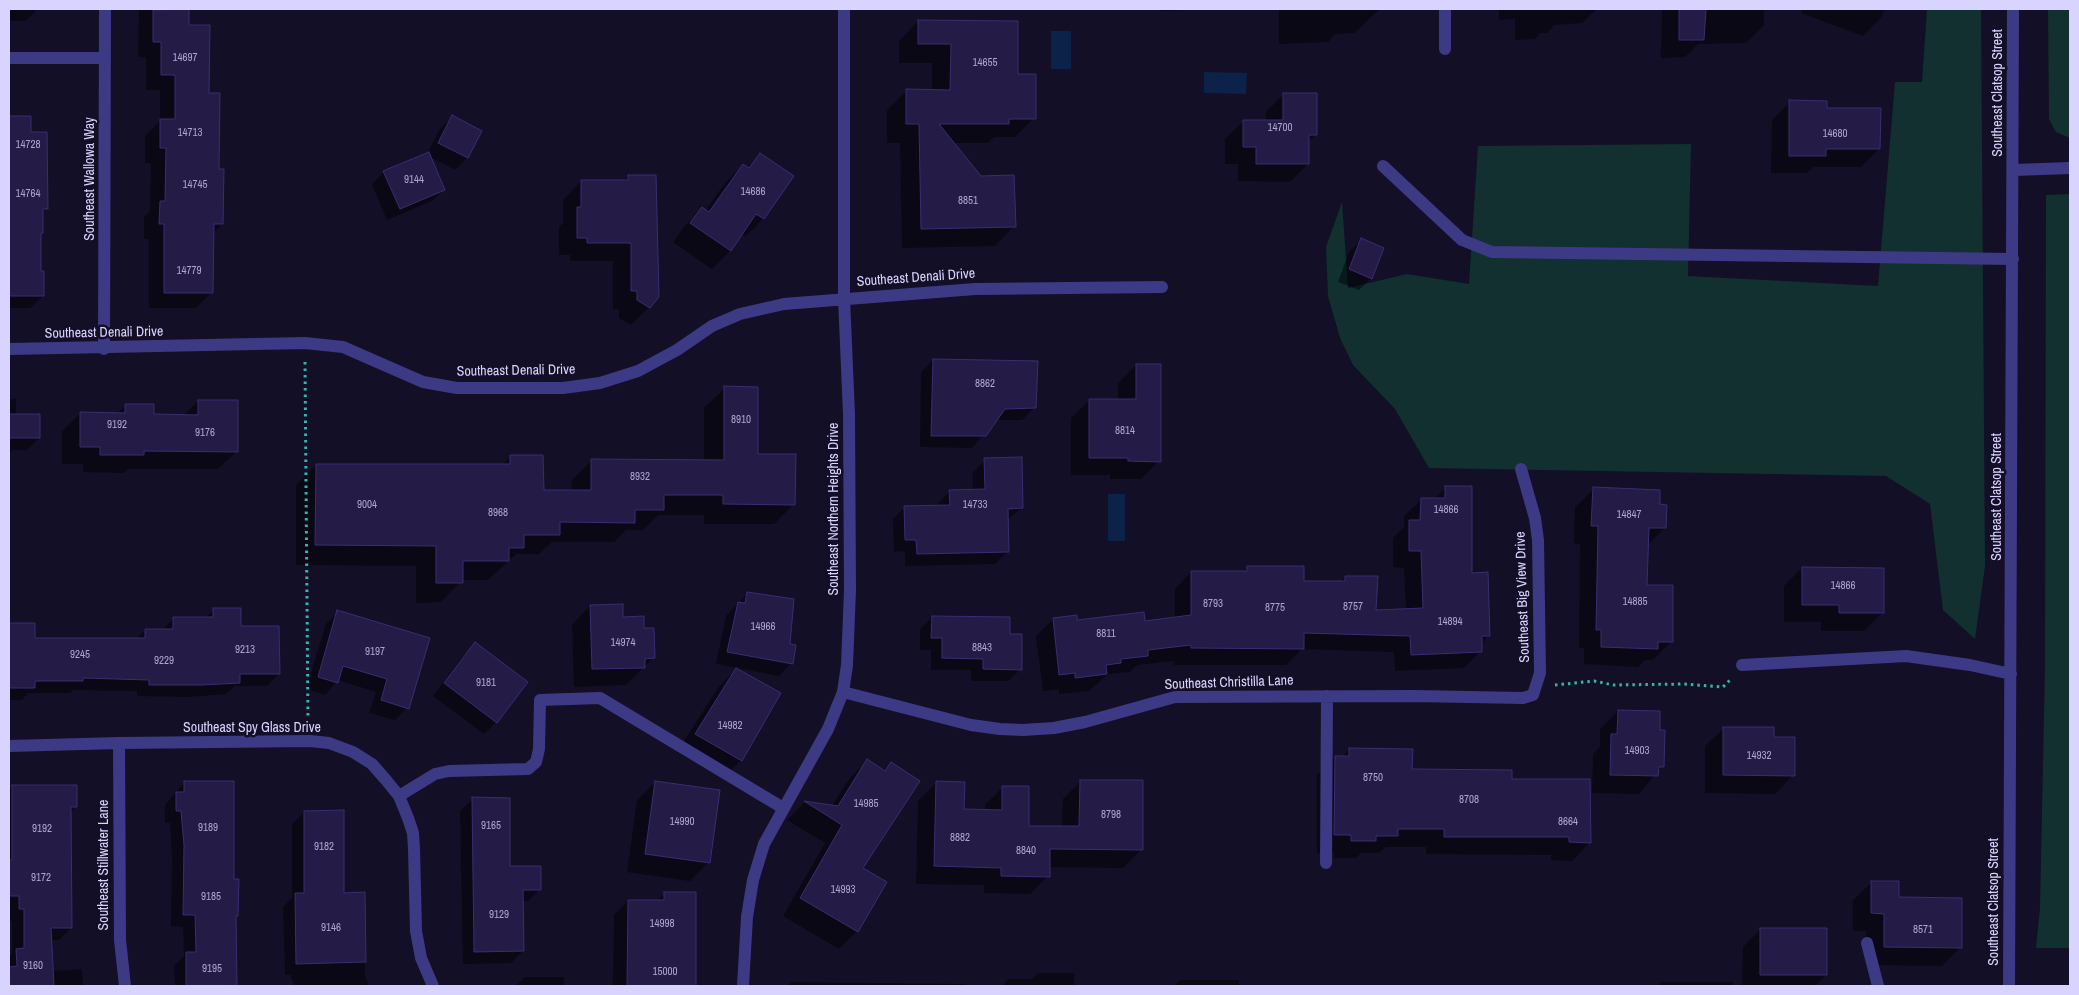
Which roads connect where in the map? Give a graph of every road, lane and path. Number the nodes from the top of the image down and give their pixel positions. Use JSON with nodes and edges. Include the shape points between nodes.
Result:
{"nodes":[{"id":1,"x":105,"y":9,"type":"edge"},
{"id":2,"x":844,"y":9,"type":"edge"},
{"id":3,"x":1445,"y":9,"type":"edge"},
{"id":4,"x":2013,"y":9,"type":"edge"},
{"id":5,"x":1445,"y":49,"type":"dead end"},
{"id":6,"x":9,"y":58,"type":"edge"},
{"id":7,"x":105,"y":58,"type":"junction"},
{"id":8,"x":1383,"y":166,"type":"dead end"},
{"id":9,"x":2070,"y":168,"type":"edge"},
{"id":10,"x":2014,"y":170,"type":"junction"},
{"id":11,"x":2013,"y":259,"type":"junction"},
{"id":12,"x":1162,"y":287,"type":"dead end"},
{"id":13,"x":844,"y":298,"type":"junction"},
{"id":14,"x":305,"y":344,"type":"junction"},
{"id":15,"x":9,"y":349,"type":"edge"},
{"id":16,"x":104,"y":349,"type":"junction"},
{"id":17,"x":1521,"y":469,"type":"dead end"},
{"id":18,"x":1742,"y":665,"type":"joint"},
{"id":19,"x":2011,"y":674,"type":"junction"},
{"id":20,"x":1535,"y":690,"type":"junction"},
{"id":21,"x":843,"y":692,"type":"junction"},
{"id":22,"x":1327,"y":696,"type":"junction"},
{"id":23,"x":310,"y":741,"type":"junction"},
{"id":24,"x":119,"y":742,"type":"junction"},
{"id":25,"x":9,"y":746,"type":"edge"},
{"id":26,"x":399,"y":796,"type":"junction"},
{"id":27,"x":782,"y":808,"type":"junction"},
{"id":28,"x":1326,"y":863,"type":"dead end"},
{"id":29,"x":1867,"y":943,"type":"dead end"},
{"id":30,"x":125,"y":986,"type":"edge"},
{"id":31,"x":433,"y":986,"type":"edge"},
{"id":32,"x":743,"y":986,"type":"edge"},
{"id":33,"x":1878,"y":986,"type":"edge"},
{"id":34,"x":2009,"y":986,"type":"edge"}],
"edges":[{"from":1,"to":7,"type":"street","name":"Southeast Wallowa Way"},
{"from":2,"to":13,"type":"street","name":"Southeast Northern Heights Drive"},
{"from":3,"to":5,"type":"street"},
{"from":4,"to":10,"type":"street","name":"Southeast Clatsop Street"},
{"from":6,"to":7,"type":"street"},
{"from":7,"to":16,"type":"street","name":"Southeast Wallowa Way"},
{"from":8,"to":11,"type":"street","via":[[1462,240],[1492,252]]},
{"from":9,"to":10,"type":"street"},
{"from":10,"to":11,"type":"street","name":"Southeast Clatsop Street"},
{"from":11,"to":19,"type":"street","name":"Southeast Clatsop Street"},
{"from":12,"to":13,"type":"street","name":"Southeast Denali Drive","via":[[975,289]]},
{"from":13,"to":14,"type":"street","name":"Southeast Denali Drive","via":[[784,304],[740,314],[712,326],[638,371],[600,383],[563,388],[456,388],[423,382],[343,347]]},
{"from":13,"to":21,"type":"street","name":"Southeast Northern Heights Drive","via":[[849,414],[850,590]]},
{"from":14,"to":16,"type":"street","name":"Southeast Denali Drive"},
{"from":14,"to":23,"type":"path","via":[[306,690]]},
{"from":15,"to":16,"type":"street","name":"Southeast Denali Drive"},
{"from":17,"to":20,"type":"street","name":"Southeast Big View Drive","via":[[1538,540],[1540,673]]},
{"from":18,"to":19,"type":"street","via":[[1906,656]]},
{"from":18,"to":20,"type":"path","via":[[1724,687],[1613,685],[1594,681]]},
{"from":19,"to":34,"type":"street","name":"Southeast Clatsop Street"},
{"from":20,"to":22,"type":"street","name":"Southeast Christilla Lane","via":[[1512,699]]},
{"from":21,"to":22,"type":"street","name":"Southeast Christilla Lane","via":[[986,728],[1023,730],[1085,722],[1175,697]]},
{"from":21,"to":27,"type":"street","name":"Southeast Northern Heights Drive","via":[[828,729]]},
{"from":22,"to":28,"type":"street"},
{"from":23,"to":24,"type":"street","name":"Southeast Spy Glass Drive"},
{"from":23,"to":26,"type":"street","name":"Southeast Spy Glass Drive","via":[[329,743],[354,752],[372,764]]},
{"from":24,"to":25,"type":"street","name":"Southeast Spy Glass Drive"},
{"from":24,"to":30,"type":"street","name":"Southeast Stillwater Lane","via":[[120,940]]},
{"from":26,"to":27,"type":"street","via":[[436,774],[449,771],[528,769],[536,762],[539,749],[540,700],[600,698]]},
{"from":26,"to":31,"type":"street","name":"Southeast Spy Glass Drive","via":[[413,833],[416,931],[421,958]]},
{"from":27,"to":32,"type":"street","name":"Southeast Northern Heights Drive","via":[[764,844],[753,880]]},
{"from":29,"to":33,"type":"street"}]}
